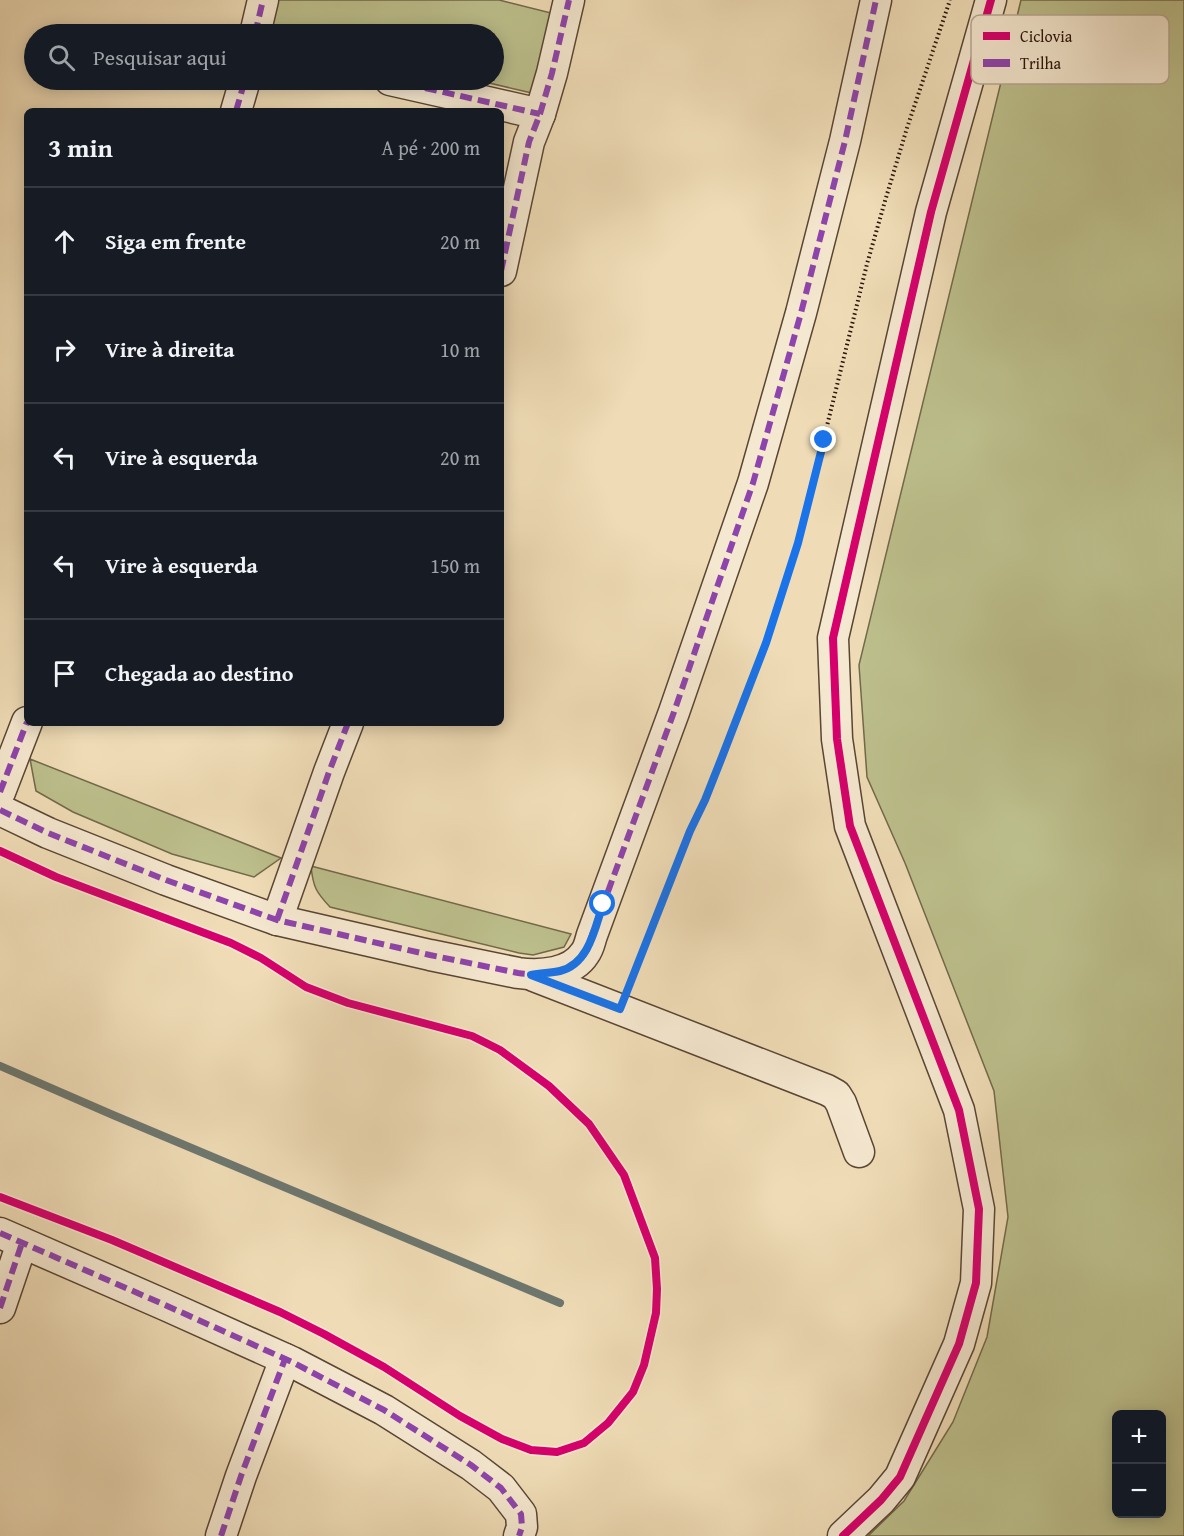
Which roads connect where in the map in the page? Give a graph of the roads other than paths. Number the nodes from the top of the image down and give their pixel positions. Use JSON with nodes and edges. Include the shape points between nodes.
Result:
{"nodes":[{"id":1,"x":263,"y":0,"type":"edge"},
{"id":2,"x":569,"y":0,"type":"edge"},
{"id":3,"x":876,"y":0,"type":"edge"},
{"id":4,"x":991,"y":0,"type":"edge"},
{"id":5,"x":987,"y":15,"type":"edge"},
{"id":6,"x":257,"y":24,"type":"edge"},
{"id":7,"x":971,"y":71,"type":"edge"},
{"id":8,"x":242,"y":90,"type":"edge"},
{"id":9,"x":434,"y":90,"type":"edge"},
{"id":10,"x":237,"y":108,"type":"edge"},
{"id":11,"x":540,"y":114,"type":"junction"},
{"id":12,"x":504,"y":257,"type":"edge"},
{"id":13,"x":25,"y":726,"type":"edge"},
{"id":14,"x":347,"y":726,"type":"edge"},
{"id":15,"x":0,"y":792,"type":"edge"},
{"id":16,"x":0,"y":810,"type":"edge"},
{"id":17,"x":277,"y":920,"type":"junction"},
{"id":18,"x":531,"y":975,"type":"junction"},
{"id":19,"x":859,"y":1152,"type":"dead end"},
{"id":20,"x":11,"y":1238,"type":"edge"},
{"id":21,"x":0,"y":1308,"type":"edge"},
{"id":22,"x":285,"y":1359,"type":"junction"},
{"id":23,"x":221,"y":1536,"type":"edge"},
{"id":24,"x":519,"y":1536,"type":"edge"},
{"id":25,"x":843,"y":1536,"type":"edge"}],
"edges":[{"from":1,"to":6,"type":"street"},
{"from":2,"to":11,"type":"street"},
{"from":3,"to":18,"type":"street","via":[[798,325],[753,483],[674,712],[586,953],[562,971]]},
{"from":4,"to":5,"type":"street"},
{"from":7,"to":25,"type":"street","via":[[931,212],[833,638],[837,739],[850,826],[959,1110],[979,1209],[976,1283],[959,1344],[900,1477]]},
{"from":8,"to":10,"type":"street"},
{"from":9,"to":11,"type":"street"},
{"from":11,"to":12,"type":"street","via":[[529,142]]},
{"from":13,"to":15,"type":"street"},
{"from":14,"to":17,"type":"street"},
{"from":16,"to":17,"type":"street","via":[[166,880]]},
{"from":17,"to":18,"type":"street"},
{"from":18,"to":19,"type":"street","via":[[827,1090],[841,1102]]},
{"from":20,"to":21,"type":"street"},
{"from":20,"to":22,"type":"street"},
{"from":22,"to":23,"type":"street"},
{"from":22,"to":24,"type":"street","via":[[384,1410],[471,1465],[501,1488],[521,1514]]}]}
